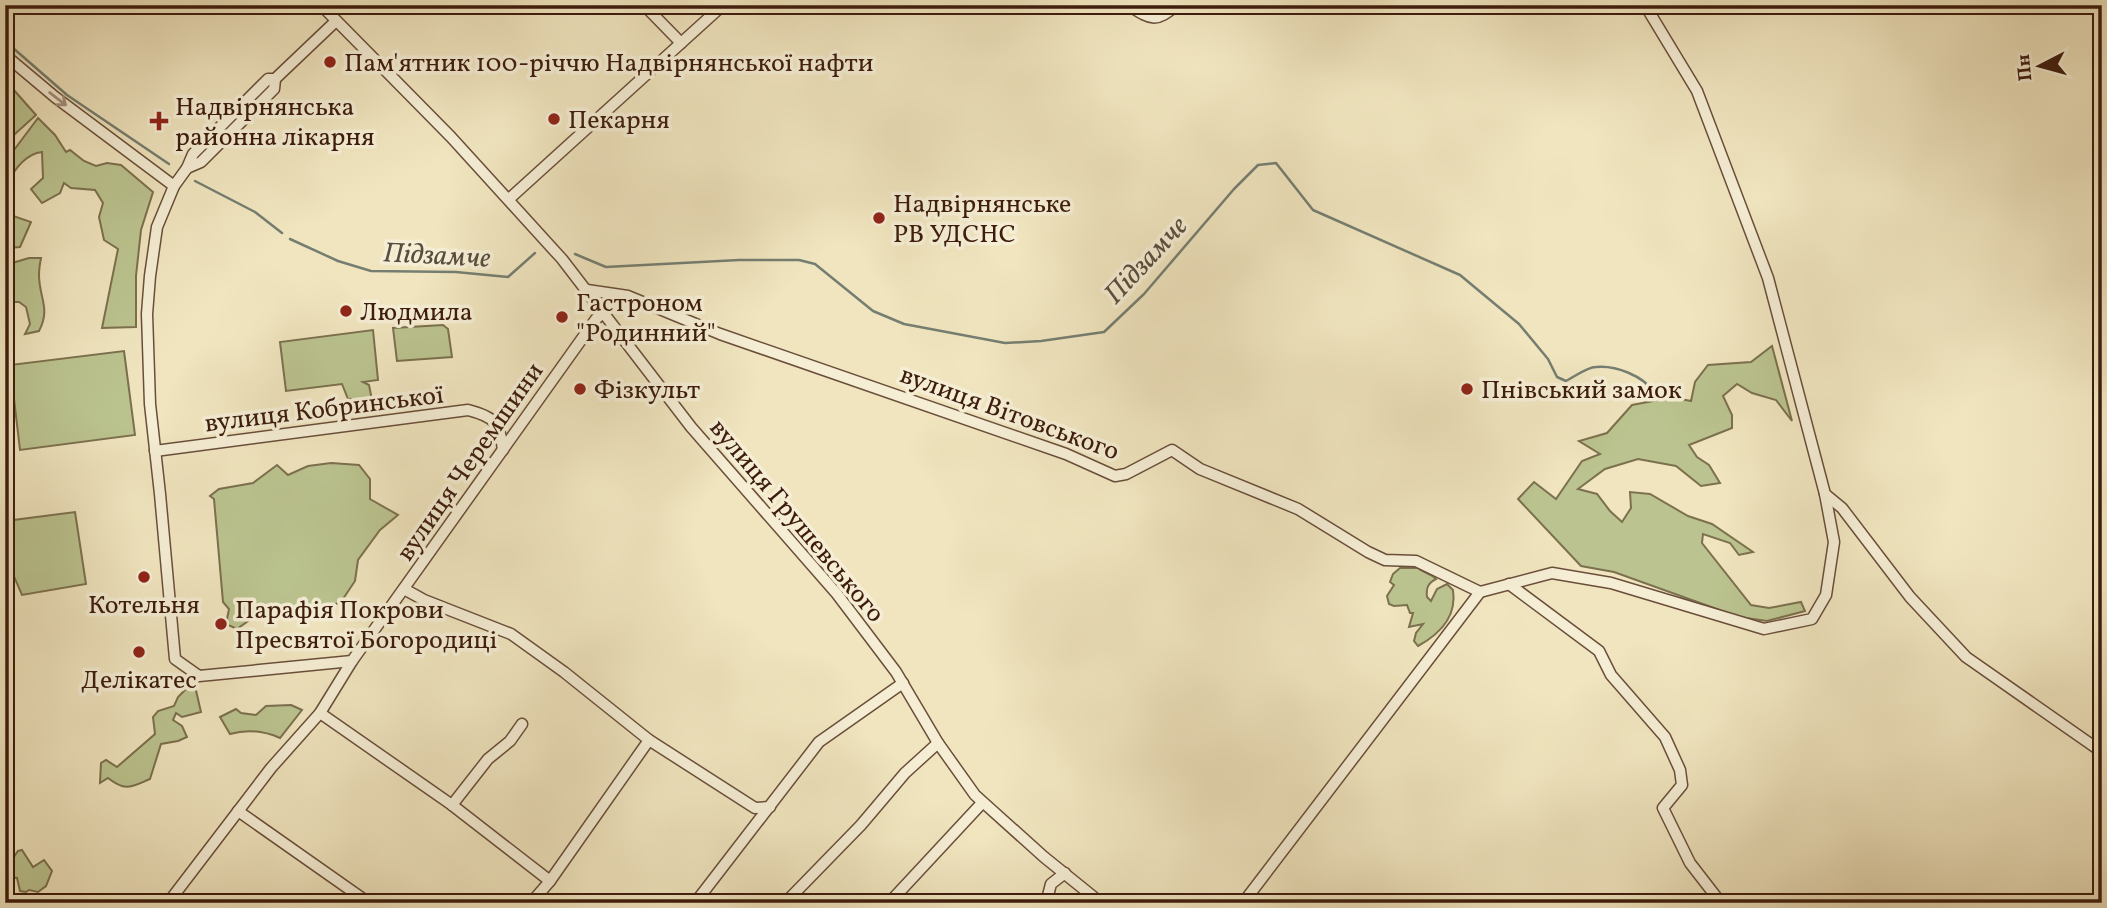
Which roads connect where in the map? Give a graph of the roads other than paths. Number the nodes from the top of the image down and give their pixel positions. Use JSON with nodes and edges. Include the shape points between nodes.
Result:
{"nodes":[{"id":1,"x":321,"y":5,"type":"edge"},
{"id":2,"x":644,"y":5,"type":"edge"},
{"id":3,"x":723,"y":5,"type":"edge"},
{"id":4,"x":1128,"y":5,"type":"edge"},
{"id":5,"x":1176,"y":5,"type":"edge"},
{"id":6,"x":1645,"y":5,"type":"edge"},
{"id":7,"x":336,"y":21,"type":"junction"},
{"id":8,"x":681,"y":43,"type":"junction"},
{"id":9,"x":5,"y":55,"type":"edge"},
{"id":10,"x":174,"y":186,"type":"junction"},
{"id":11,"x":509,"y":199,"type":"junction"},
{"id":12,"x":587,"y":290,"type":"junction"},
{"id":13,"x":604,"y":312,"type":"junction"},
{"id":14,"x":496,"y":422,"type":"junction"},
{"id":15,"x":523,"y":422,"type":"junction"},
{"id":16,"x":503,"y":450,"type":"junction"},
{"id":17,"x":155,"y":451,"type":"junction"},
{"id":18,"x":1825,"y":494,"type":"junction"},
{"id":19,"x":1509,"y":584,"type":"junction"},
{"id":20,"x":404,"y":589,"type":"junction"},
{"id":21,"x":1480,"y":592,"type":"junction"},
{"id":22,"x":352,"y":661,"type":"junction"},
{"id":23,"x":903,"y":683,"type":"junction"},
{"id":24,"x":320,"y":713,"type":"junction"},
{"id":25,"x":522,"y":724,"type":"dead end"},
{"id":26,"x":649,"y":740,"type":"junction"},
{"id":27,"x":938,"y":743,"type":"junction"},
{"id":28,"x":2102,"y":752,"type":"edge"},
{"id":29,"x":982,"y":803,"type":"junction"},
{"id":30,"x":452,"y":805,"type":"junction"},
{"id":31,"x":770,"y":807,"type":"junction"},
{"id":32,"x":238,"y":811,"type":"junction"},
{"id":33,"x":1065,"y":873,"type":"junction"},
{"id":34,"x":550,"y":881,"type":"junction"},
{"id":35,"x":168,"y":903,"type":"edge"},
{"id":36,"x":369,"y":903,"type":"edge"},
{"id":37,"x":531,"y":903,"type":"edge"},
{"id":38,"x":695,"y":903,"type":"edge"},
{"id":39,"x":785,"y":903,"type":"edge"},
{"id":40,"x":889,"y":903,"type":"edge"},
{"id":41,"x":1046,"y":903,"type":"edge"},
{"id":42,"x":1101,"y":903,"type":"edge"},
{"id":43,"x":1243,"y":903,"type":"edge"},
{"id":44,"x":1721,"y":903,"type":"edge"}],
"edges":[{"from":1,"to":7,"type":"street","name":"вулиця Грушевського"},
{"from":2,"to":8,"type":"street"},
{"from":3,"to":8,"type":"street"},
{"from":4,"to":5,"type":"street","via":[[1151,18],[1165,16]]},
{"from":6,"to":18,"type":"street","via":[[1697,91],[1768,278]]},
{"from":7,"to":10,"type":"street","via":[[275,79],[268,79],[193,154]]},
{"from":7,"to":11,"type":"street","name":"вулиця Грушевського"},
{"from":8,"to":11,"type":"street"},
{"from":9,"to":10,"type":"street","one_way":true},
{"from":10,"to":17,"type":"street","via":[[157,227],[147,314]]},
{"from":11,"to":12,"type":"street","name":"вулиця Грушевського"},
{"from":12,"to":13,"type":"street","name":"вулиця Грушевського"},
{"from":12,"to":21,"type":"street","name":"вулиця Вітовського","via":[[628,296],[720,334],[1066,454],[1115,476],[1172,450],[1200,469],[1298,509],[1385,560],[1416,561]]},
{"from":13,"to":15,"type":"street","name":"вулиця Черемшини"},
{"from":13,"to":23,"type":"street","name":"вулиця Грушевського","via":[[691,426],[837,594]]},
{"from":14,"to":15,"type":"street","name":"вулиця Кобринської"},
{"from":14,"to":16,"type":"street"},
{"from":14,"to":17,"type":"street","name":"вулиця Кобринської","via":[[466,410]]},
{"from":15,"to":16,"type":"street","name":"вулиця Черемшини"},
{"from":16,"to":20,"type":"street","name":"вулиця Черемшини"},
{"from":17,"to":22,"type":"street","via":[[175,659],[200,677]]},
{"from":18,"to":19,"type":"street","via":[[1834,542],[1826,595],[1812,619],[1764,629],[1611,583],[1552,573]]},
{"from":18,"to":28,"type":"street","via":[[1842,508],[1910,597],[1966,657]]},
{"from":19,"to":21,"type":"street"},
{"from":19,"to":44,"type":"street","via":[[1598,650],[1611,675],[1665,737],[1682,785],[1663,808],[1690,863]]},
{"from":20,"to":22,"type":"street","name":"вулиця Черемшини"},
{"from":20,"to":26,"type":"street","via":[[511,634]]},
{"from":21,"to":43,"type":"street"},
{"from":22,"to":24,"type":"street","name":"вулиця Черемшини"},
{"from":23,"to":27,"type":"street","name":"вулиця Грушевського"},
{"from":23,"to":31,"type":"street","via":[[819,742]]},
{"from":24,"to":30,"type":"street"},
{"from":24,"to":32,"type":"street","name":"вулиця Черемшини"},
{"from":25,"to":30,"type":"street"},
{"from":26,"to":31,"type":"street","via":[[755,808]]},
{"from":26,"to":34,"type":"street"},
{"from":27,"to":29,"type":"street","name":"вулиця Грушевського"},
{"from":27,"to":39,"type":"street"},
{"from":29,"to":33,"type":"street","name":"вулиця Грушевського"},
{"from":29,"to":40,"type":"street"},
{"from":30,"to":34,"type":"street"},
{"from":31,"to":38,"type":"street"},
{"from":32,"to":35,"type":"street","name":"вулиця Черемшини"},
{"from":32,"to":36,"type":"street"},
{"from":33,"to":41,"type":"street","via":[[1051,884]]},
{"from":33,"to":42,"type":"street","name":"вулиця Грушевського"},
{"from":34,"to":37,"type":"street"}]}
